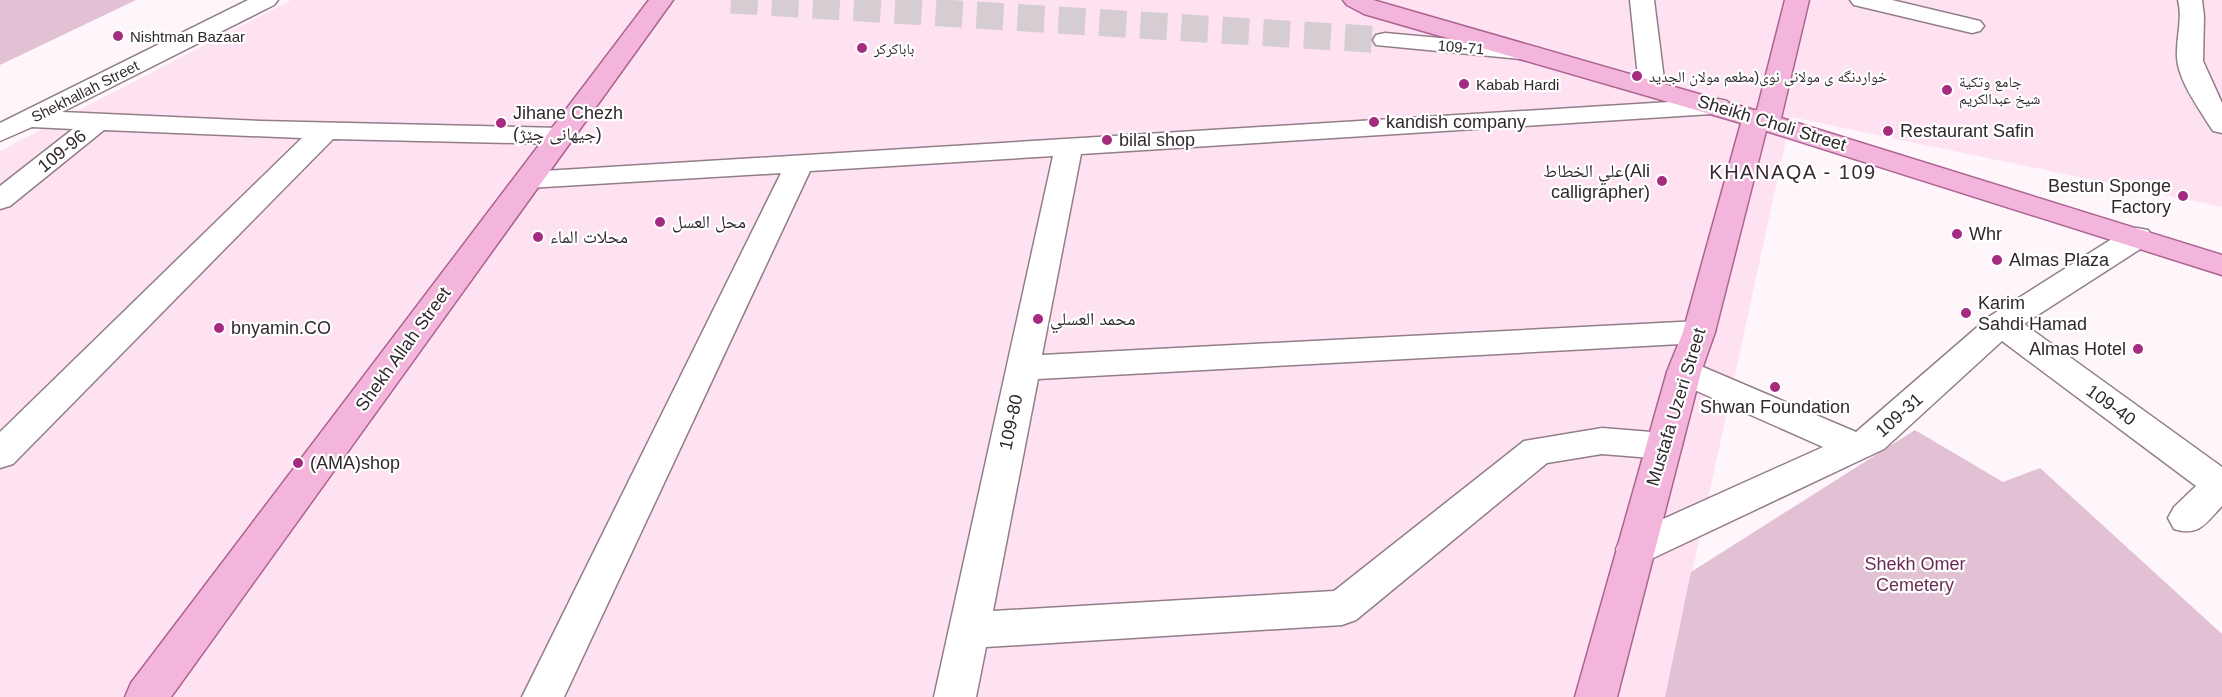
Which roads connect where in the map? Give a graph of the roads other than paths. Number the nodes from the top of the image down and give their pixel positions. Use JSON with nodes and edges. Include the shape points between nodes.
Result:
{"nodes":[{"id":1,"x":266,"y":0,"type":"edge"},
{"id":2,"x":661,"y":0,"type":"edge"},
{"id":3,"x":1355,"y":0,"type":"edge"},
{"id":4,"x":1642,"y":0,"type":"edge"},
{"id":5,"x":1797,"y":0,"type":"edge"},
{"id":6,"x":1862,"y":0,"type":"edge"},
{"id":7,"x":2190,"y":0,"type":"edge"},
{"id":8,"x":1972,"y":26,"type":"dead end"},
{"id":9,"x":1385,"y":40,"type":"tunnel mouth"},
{"id":10,"x":1536,"y":54,"type":"junction"},
{"id":11,"x":1652,"y":87,"type":"junction"},
{"id":12,"x":1718,"y":107,"type":"junction"},
{"id":13,"x":28,"y":119,"type":"junction"},
{"id":14,"x":1761,"y":119,"type":"junction"},
{"id":15,"x":98,"y":123,"type":"junction"},
{"id":16,"x":2222,"y":125,"type":"edge"},
{"id":17,"x":326,"y":131,"type":"junction"},
{"id":18,"x":0,"y":133,"type":"edge"},
{"id":19,"x":561,"y":136,"type":"junction"},
{"id":20,"x":1069,"y":147,"type":"junction"},
{"id":21,"x":800,"y":163,"type":"junction"},
{"id":22,"x":528,"y":180,"type":"junction"},
{"id":23,"x":0,"y":200,"type":"edge"},
{"id":24,"x":2137,"y":237,"type":"junction"},
{"id":25,"x":2222,"y":265,"type":"edge"},
{"id":26,"x":2001,"y":324,"type":"junction"},
{"id":27,"x":1699,"y":332,"type":"junction"},
{"id":28,"x":1022,"y":368,"type":"junction"},
{"id":29,"x":1684,"y":372,"type":"junction"},
{"id":30,"x":1664,"y":446,"type":"junction"},
{"id":31,"x":1857,"y":447,"type":"junction"},
{"id":32,"x":0,"y":454,"type":"edge"},
{"id":33,"x":2221,"y":485,"type":"edge"},
{"id":34,"x":2187,"y":518,"type":"dead end"},
{"id":35,"x":1635,"y":549,"type":"junction"},
{"id":36,"x":969,"y":630,"type":"junction"},
{"id":37,"x":146,"y":697,"type":"edge"},
{"id":38,"x":543,"y":697,"type":"edge"},
{"id":39,"x":955,"y":697,"type":"edge"},
{"id":40,"x":1596,"y":697,"type":"edge"}],
"edges":[{"from":1,"to":13,"type":"street","name":"Shekhallah Street"},
{"from":2,"to":19,"type":"main road","name":"Shekh Allah Street"},
{"from":3,"to":10,"type":"main road","name":"Sheikh Choli Street","via":[[1372,9]]},
{"from":4,"to":11,"type":"street"},
{"from":5,"to":14,"type":"main road","name":"Mustafa Uzeri Street"},
{"from":6,"to":8,"type":"street"},
{"from":7,"to":16,"type":"street","via":[[2190,61]]},
{"from":9,"to":10,"type":"street","name":"109-71"},
{"from":10,"to":11,"type":"main road","name":"Sheikh Choli Street"},
{"from":11,"to":12,"type":"main road","name":"Sheikh Choli Street"},
{"from":12,"to":14,"type":"main road","name":"Sheikh Choli Street"},
{"from":12,"to":20,"type":"street"},
{"from":13,"to":15,"type":"street","name":"109-96"},
{"from":13,"to":18,"type":"street","name":"Shekhallah Street"},
{"from":14,"to":24,"type":"main road","name":"Sheikh Choli Street"},
{"from":14,"to":27,"type":"main road","name":"Mustafa Uzeri Street"},
{"from":15,"to":17,"type":"street"},
{"from":15,"to":23,"type":"street","name":"109-96"},
{"from":17,"to":19,"type":"street"},
{"from":17,"to":32,"type":"street"},
{"from":19,"to":22,"type":"main road","name":"Shekh Allah Street"},
{"from":20,"to":21,"type":"street"},
{"from":20,"to":28,"type":"street","name":"109-80"},
{"from":21,"to":22,"type":"street"},
{"from":21,"to":38,"type":"street"},
{"from":22,"to":37,"type":"main road","name":"Shekh Allah Street"},
{"from":24,"to":25,"type":"main road","name":"Sheikh Choli Street"},
{"from":24,"to":26,"type":"street","name":"109-31"},
{"from":26,"to":31,"type":"street","name":"109-31","via":[[1871,440]]},
{"from":26,"to":33,"type":"street","name":"109-40"},
{"from":27,"to":28,"type":"street"},
{"from":27,"to":29,"type":"main road","name":"Mustafa Uzeri Street"},
{"from":28,"to":36,"type":"street","name":"109-80"},
{"from":29,"to":30,"type":"main road","name":"Mustafa Uzeri Street"},
{"from":29,"to":31,"type":"street"},
{"from":30,"to":35,"type":"main road","name":"Mustafa Uzeri Street"},
{"from":30,"to":36,"type":"street","via":[[1602,441],[1537,451],[1342,608]]},
{"from":31,"to":35,"type":"street","name":"109-31"},
{"from":33,"to":34,"type":"street"},
{"from":35,"to":40,"type":"main road","name":"Mustafa Uzeri Street"},
{"from":36,"to":39,"type":"street","name":"109-80"}]}
